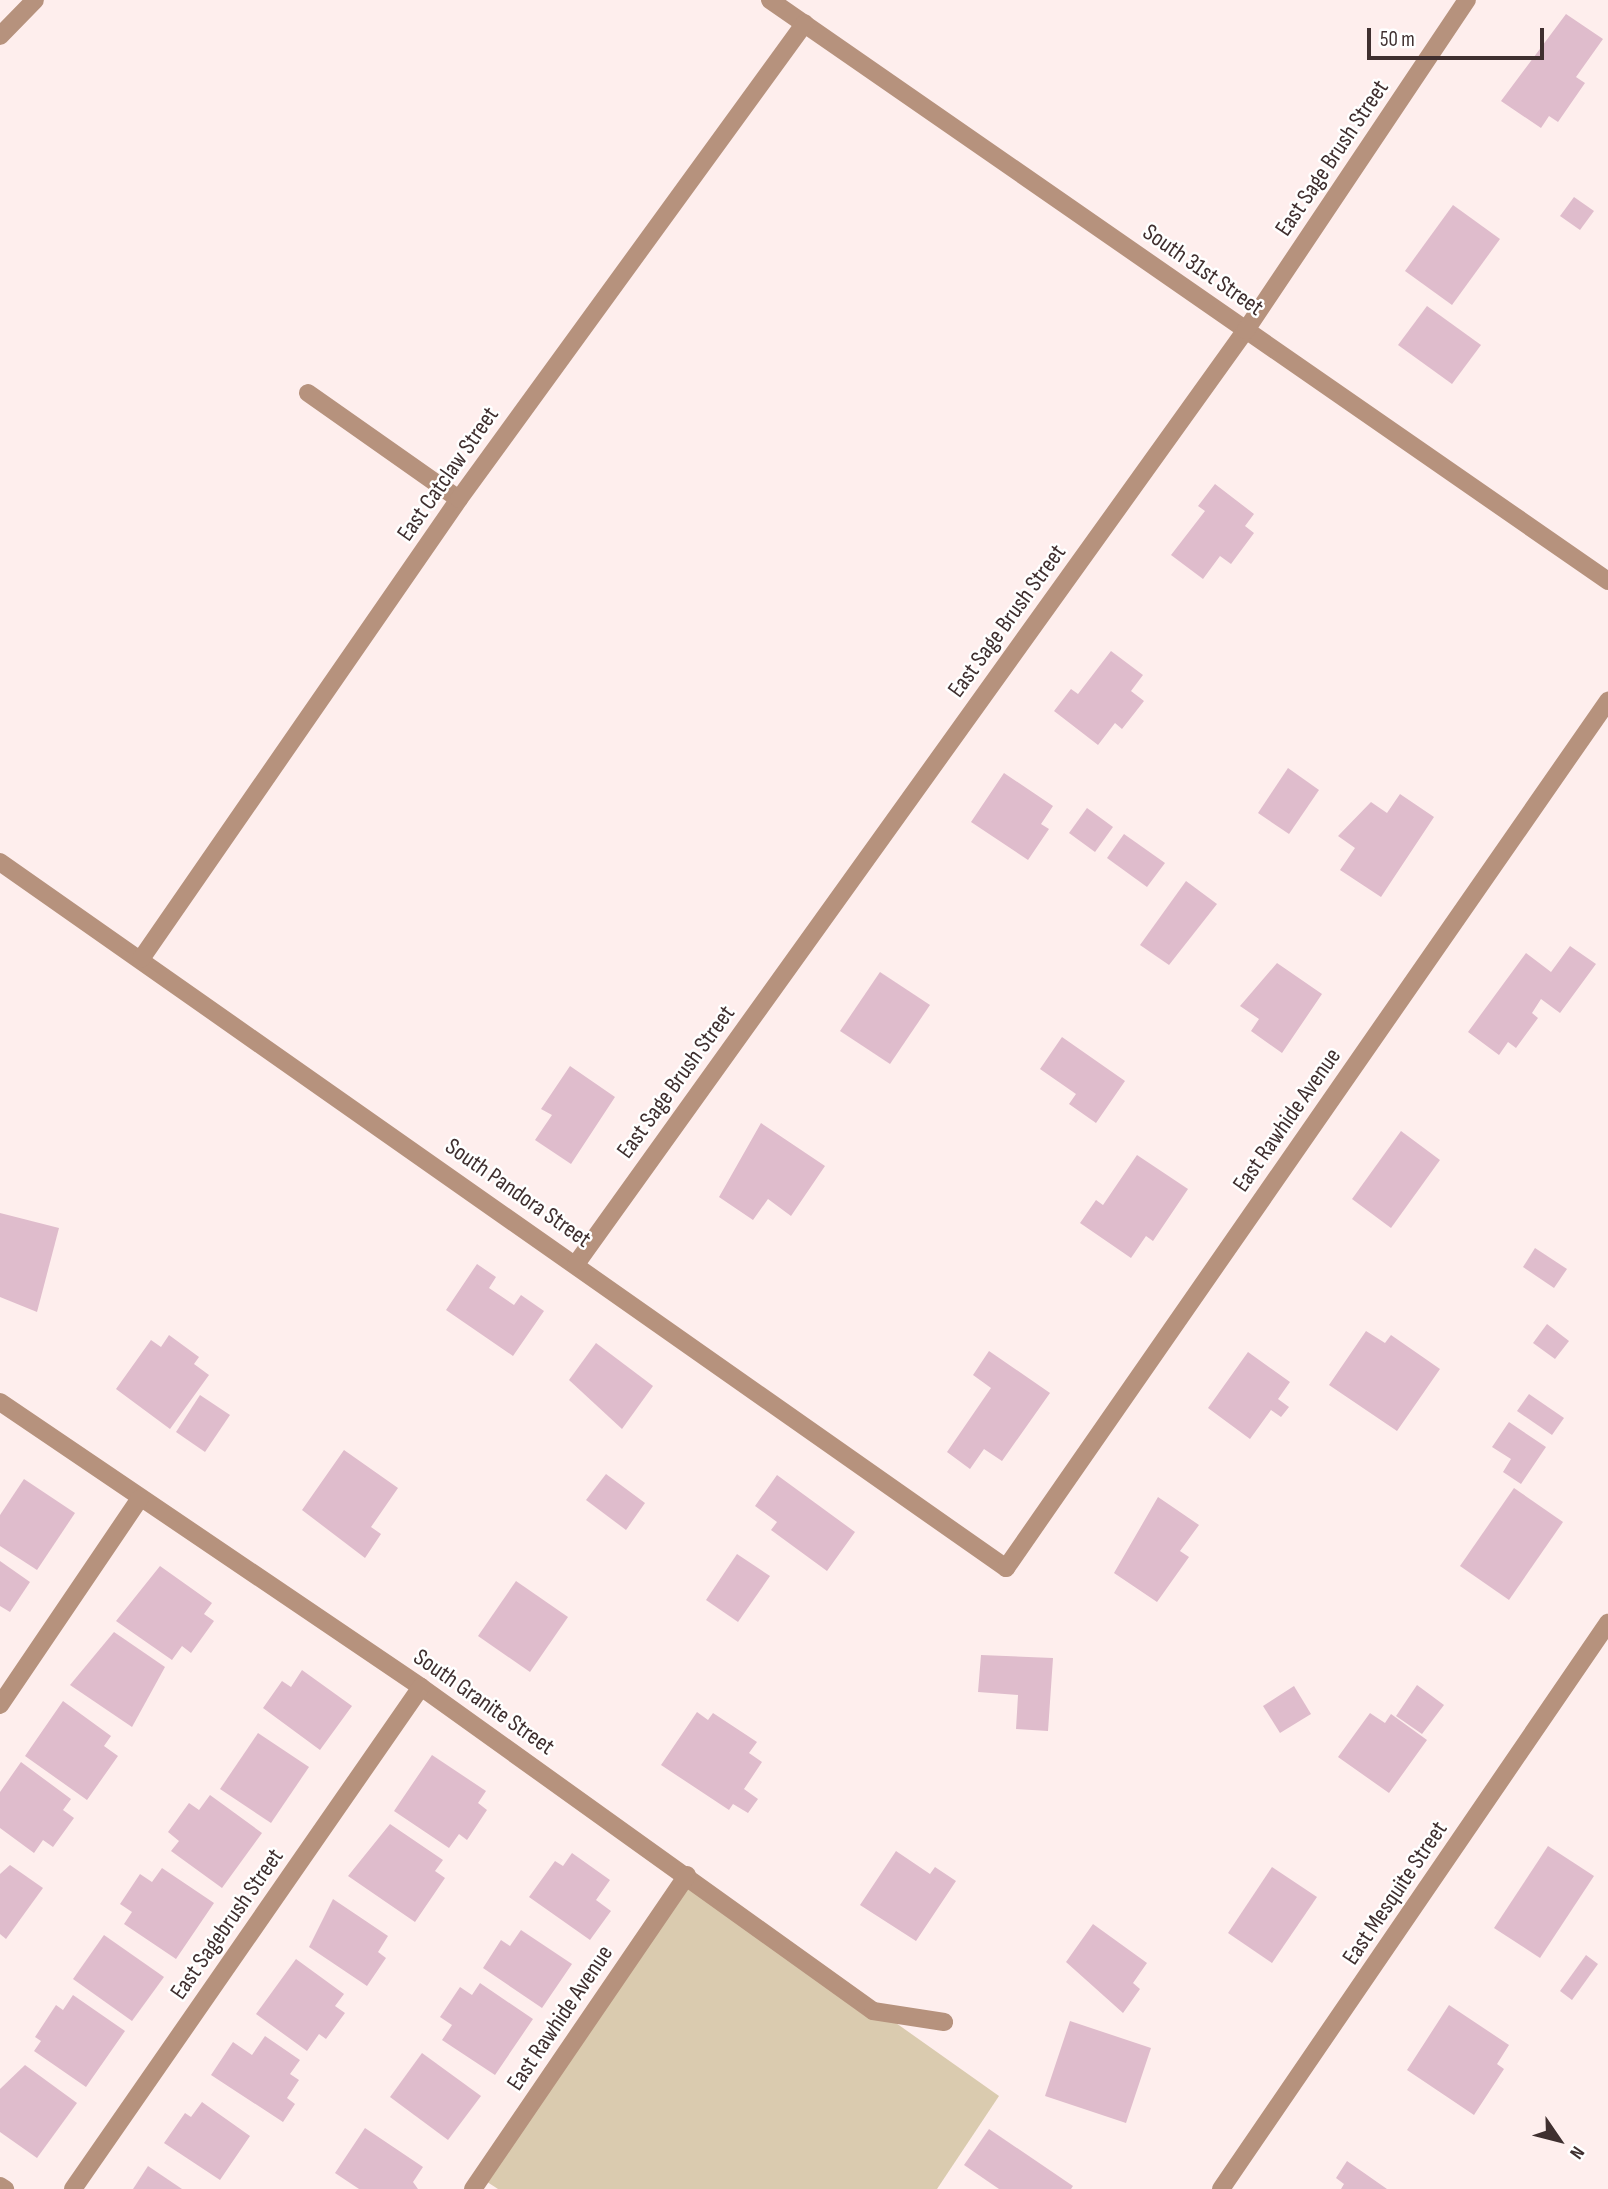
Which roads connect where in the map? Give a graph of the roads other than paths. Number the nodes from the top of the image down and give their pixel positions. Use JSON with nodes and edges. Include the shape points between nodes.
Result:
{"nodes":[{"id":1,"x":35,"y":0,"type":"edge"},
{"id":2,"x":770,"y":0,"type":"edge"},
{"id":3,"x":1467,"y":0,"type":"edge"},
{"id":4,"x":805,"y":23,"type":"junction"},
{"id":5,"x":0,"y":36,"type":"edge"},
{"id":6,"x":1246,"y":330,"type":"junction"},
{"id":7,"x":308,"y":393,"type":"dead end"},
{"id":8,"x":459,"y":499,"type":"junction"},
{"id":9,"x":1608,"y":581,"type":"edge"},
{"id":10,"x":1608,"y":701,"type":"edge"},
{"id":11,"x":0,"y":862,"type":"edge"},
{"id":12,"x":141,"y":959,"type":"junction"},
{"id":13,"x":576,"y":1264,"type":"junction"},
{"id":14,"x":0,"y":1402,"type":"edge"},
{"id":15,"x":140,"y":1498,"type":"junction"},
{"id":16,"x":1006,"y":1568,"type":"joint"},
{"id":17,"x":1608,"y":1623,"type":"edge"},
{"id":18,"x":421,"y":1687,"type":"junction"},
{"id":19,"x":0,"y":1704,"type":"edge"},
{"id":20,"x":687,"y":1875,"type":"junction"},
{"id":21,"x":944,"y":2022,"type":"dead end"},
{"id":22,"x":0,"y":2186,"type":"edge"},
{"id":23,"x":5,"y":2189,"type":"edge"},
{"id":24,"x":73,"y":2189,"type":"edge"},
{"id":25,"x":473,"y":2189,"type":"edge"},
{"id":26,"x":1221,"y":2189,"type":"edge"}],
"edges":[{"from":1,"to":5,"type":"street"},
{"from":2,"to":4,"type":"street","name":"South 31st Street"},
{"from":3,"to":6,"type":"street","name":"East Sage Brush Street"},
{"from":4,"to":6,"type":"street","name":"South 31st Street"},
{"from":4,"to":8,"type":"street","name":"East Catclaw Street"},
{"from":6,"to":9,"type":"street","name":"South 31st Street"},
{"from":6,"to":13,"type":"street","name":"East Sage Brush Street"},
{"from":7,"to":8,"type":"street"},
{"from":8,"to":12,"type":"street","name":"East Catclaw Street"},
{"from":10,"to":16,"type":"street","name":"East Rawhide Avenue"},
{"from":11,"to":12,"type":"street","name":"South Pandora Street"},
{"from":12,"to":13,"type":"street","name":"South Pandora Street"},
{"from":13,"to":16,"type":"street","name":"South Pandora Street"},
{"from":14,"to":15,"type":"street","name":"South Granite Street"},
{"from":15,"to":18,"type":"street","name":"South Granite Street"},
{"from":15,"to":19,"type":"street"},
{"from":17,"to":26,"type":"street","name":"East Mesquite Street"},
{"from":18,"to":20,"type":"street","name":"South Granite Street"},
{"from":18,"to":24,"type":"street","name":"East Sagebrush Street"},
{"from":20,"to":21,"type":"street","name":"South Granite Street","via":[[873,2011]]},
{"from":20,"to":25,"type":"street","name":"East Rawhide Avenue"},
{"from":22,"to":23,"type":"street"}]}
